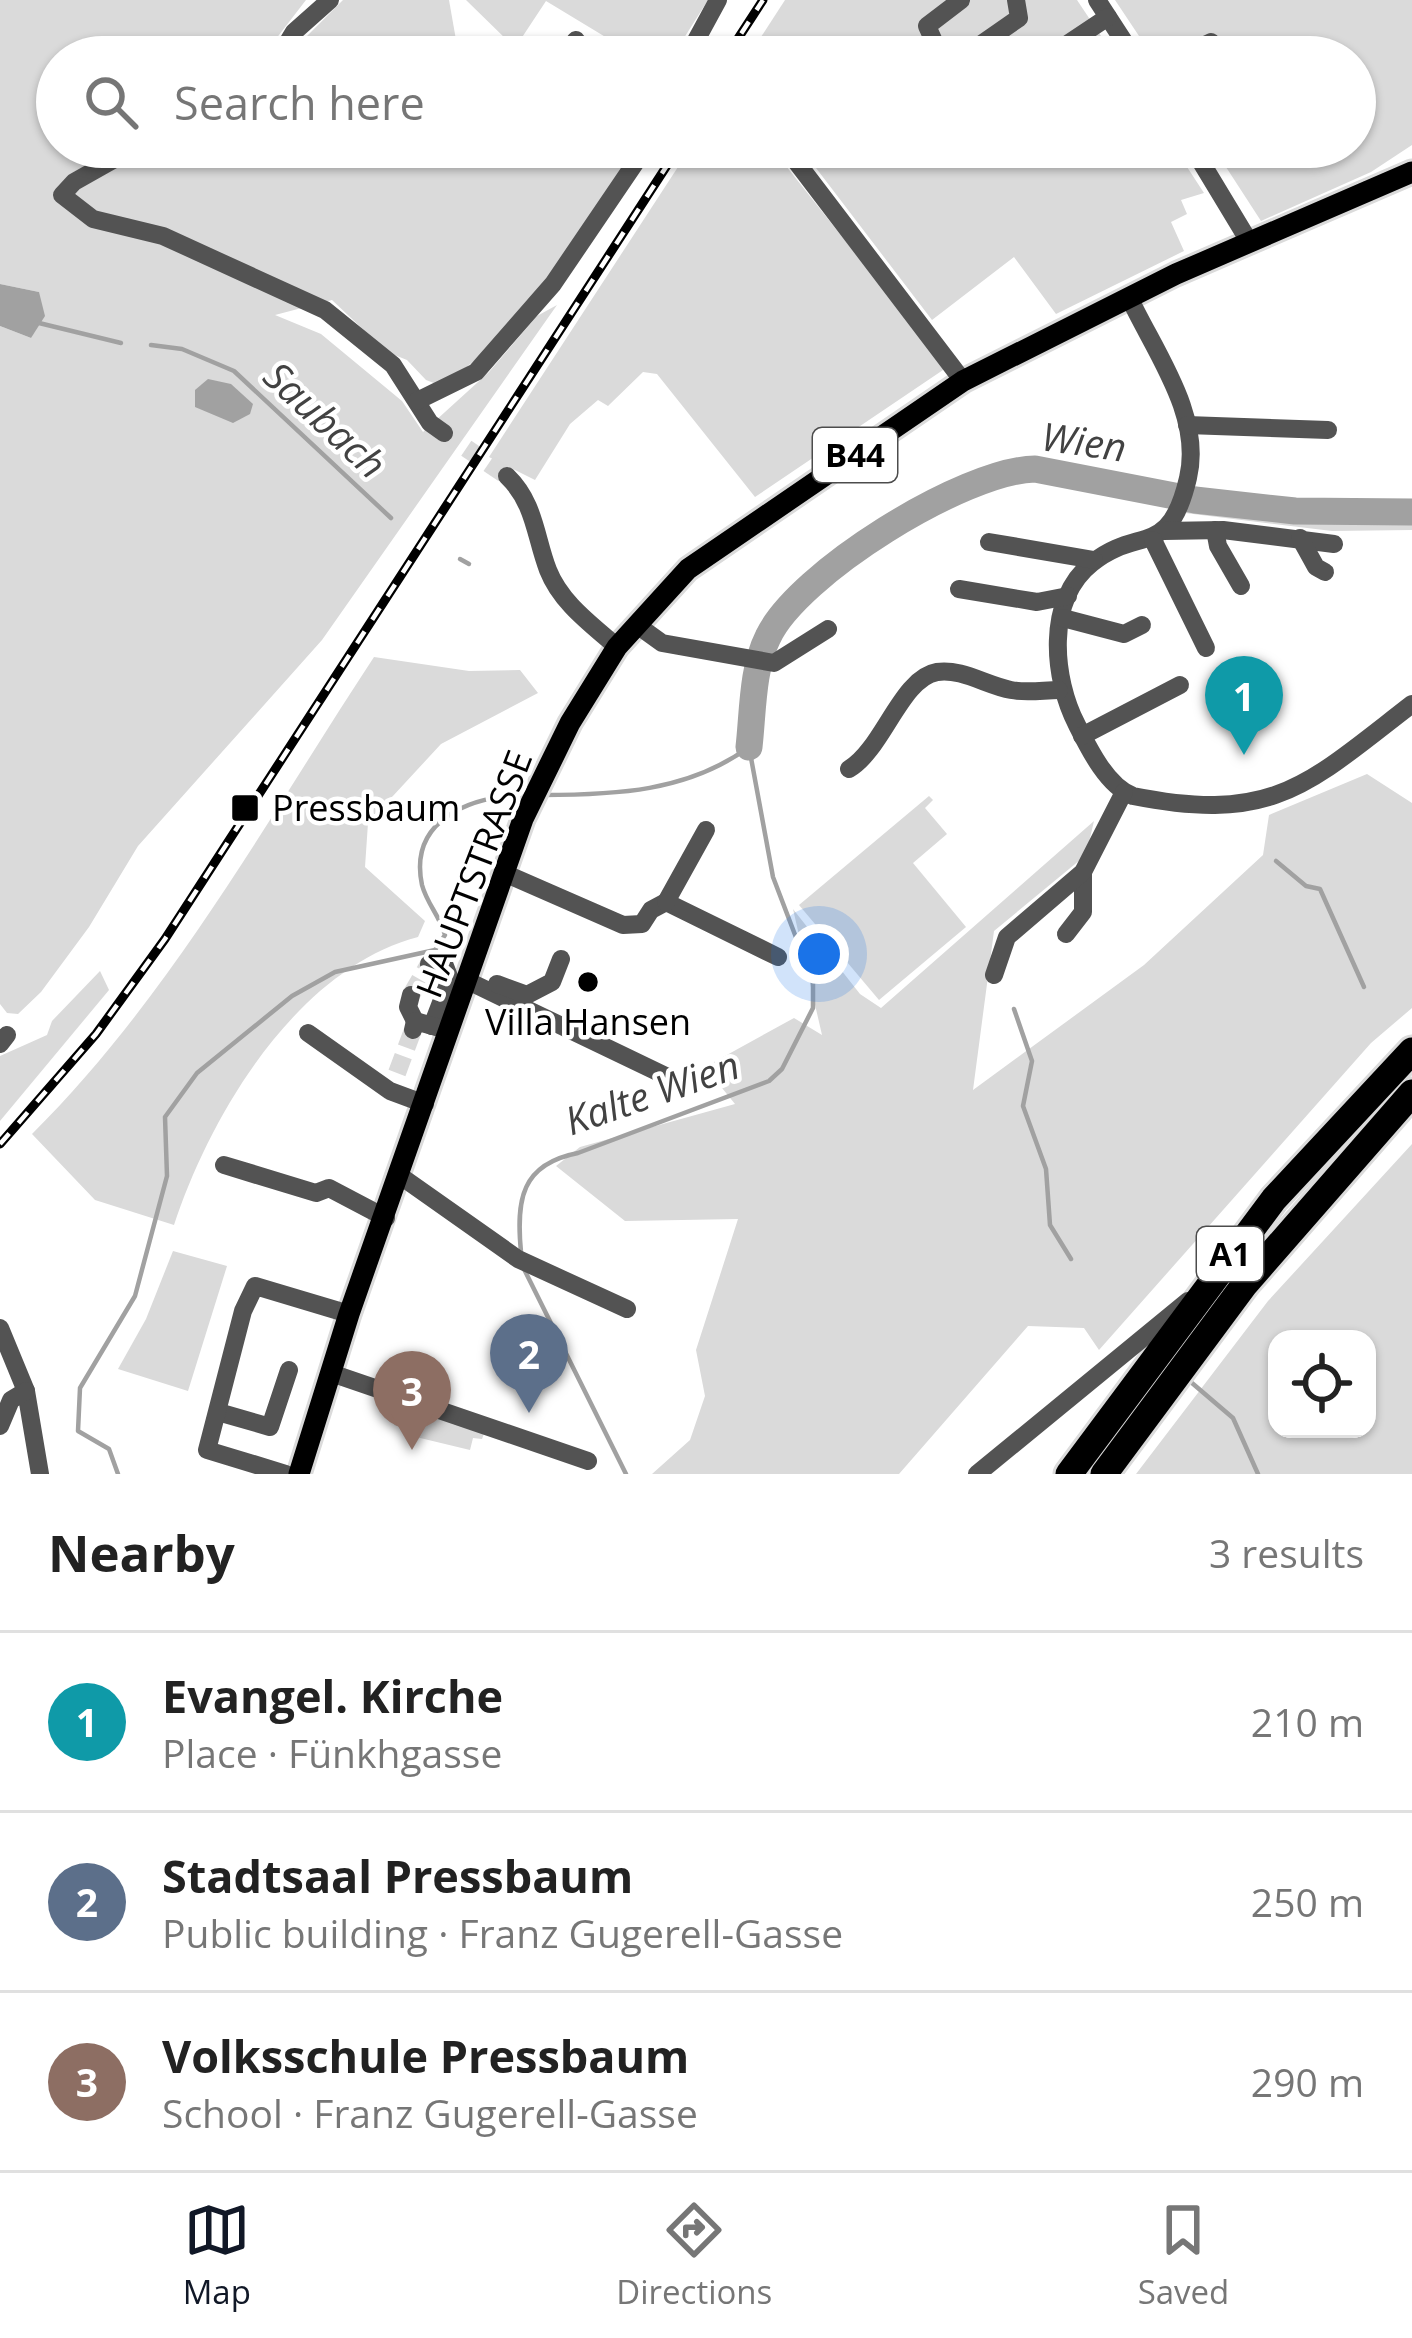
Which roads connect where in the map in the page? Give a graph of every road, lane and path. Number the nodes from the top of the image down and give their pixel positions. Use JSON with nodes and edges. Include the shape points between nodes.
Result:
{"nodes":[{"id":1,"x":330,"y":0,"type":"edge"},
{"id":2,"x":718,"y":0,"type":"edge"},
{"id":3,"x":961,"y":0,"type":"edge"},
{"id":4,"x":1016,"y":0,"type":"edge"},
{"id":5,"x":1102,"y":9,"type":"edge"},
{"id":6,"x":292,"y":36,"type":"edge"},
{"id":7,"x":699,"y":36,"type":"edge"},
{"id":8,"x":932,"y":36,"type":"edge"},
{"id":9,"x":993,"y":36,"type":"edge"},
{"id":10,"x":1072,"y":36,"type":"edge"},
{"id":11,"x":1120,"y":36,"type":"edge"},
{"id":12,"x":99,"y":168,"type":"edge"},
{"id":13,"x":632,"y":168,"type":"edge"},
{"id":14,"x":801,"y":168,"type":"edge"},
{"id":15,"x":1205,"y":168,"type":"edge"},
{"id":16,"x":1409,"y":181,"type":"edge"},
{"id":17,"x":1250,"y":243,"type":"junction"},
{"id":18,"x":1129,"y":297,"type":"junction"},
{"id":19,"x":963,"y":381,"type":"junction"},
{"id":20,"x":417,"y":401,"type":"junction"},
{"id":21,"x":1187,"y":425,"type":"junction"},
{"id":22,"x":1328,"y":430,"type":"dead end"},
{"id":23,"x":444,"y":433,"type":"tunnel mouth"},
{"id":24,"x":507,"y":476,"type":"tunnel mouth"},
{"id":25,"x":1164,"y":529,"type":"junction"},
{"id":26,"x":1215,"y":530,"type":"junction"},
{"id":27,"x":1300,"y":538,"type":"junction"},
{"id":28,"x":989,"y":542,"type":"dead end"},
{"id":29,"x":1334,"y":544,"type":"dead end"},
{"id":30,"x":1094,"y":560,"type":"junction"},
{"id":31,"x":1325,"y":572,"type":"dead end"},
{"id":32,"x":1241,"y":586,"type":"dead end"},
{"id":33,"x":959,"y":589,"type":"dead end"},
{"id":34,"x":1069,"y":596,"type":"junction"},
{"id":35,"x":1063,"y":618,"type":"junction"},
{"id":36,"x":637,"y":625,"type":"junction"},
{"id":37,"x":1142,"y":625,"type":"dead end"},
{"id":38,"x":828,"y":629,"type":"dead end"},
{"id":39,"x":617,"y":647,"type":"junction"},
{"id":40,"x":1206,"y":648,"type":"dead end"},
{"id":41,"x":1180,"y":685,"type":"dead end"},
{"id":42,"x":1059,"y":690,"type":"junction"},
{"id":43,"x":1412,"y":704,"type":"edge"},
{"id":44,"x":1082,"y":736,"type":"junction"},
{"id":45,"x":849,"y":770,"type":"dead end"},
{"id":46,"x":1124,"y":792,"type":"junction"},
{"id":47,"x":706,"y":830,"type":"dead end"},
{"id":48,"x":1083,"y":872,"type":"junction"},
{"id":49,"x":504,"y":873,"type":"junction"},
{"id":50,"x":666,"y":902,"type":"junction"},
{"id":51,"x":1066,"y":934,"type":"dead end"},
{"id":52,"x":778,"y":957,"type":"dead end"},
{"id":53,"x":561,"y":959,"type":"dead end"},
{"id":54,"x":429,"y":964,"type":"dead end"},
{"id":55,"x":994,"y":976,"type":"dead end"},
{"id":56,"x":469,"y":977,"type":"junction"},
{"id":57,"x":412,"y":995,"type":"dead end"},
{"id":58,"x":428,"y":1027,"type":"junction"},
{"id":59,"x":308,"y":1034,"type":"dead end"},
{"id":60,"x":1412,"y":1052,"type":"edge"},
{"id":61,"x":670,"y":1078,"type":"dead end"},
{"id":62,"x":1412,"y":1093,"type":"edge"},
{"id":63,"x":424,"y":1104,"type":"junction"},
{"id":64,"x":224,"y":1166,"type":"dead end"},
{"id":65,"x":399,"y":1175,"type":"junction"},
{"id":66,"x":386,"y":1218,"type":"junction"},
{"id":67,"x":1206,"y":1287,"type":"junction"},
{"id":68,"x":627,"y":1309,"type":"dead end"},
{"id":69,"x":349,"y":1314,"type":"junction"},
{"id":70,"x":0,"y":1328,"type":"edge"},
{"id":71,"x":289,"y":1370,"type":"dead end"},
{"id":72,"x":331,"y":1373,"type":"junction"},
{"id":73,"x":26,"y":1391,"type":"junction"},
{"id":74,"x":218,"y":1412,"type":"junction"},
{"id":75,"x":0,"y":1426,"type":"edge"},
{"id":76,"x":588,"y":1461,"type":"dead end"},
{"id":77,"x":40,"y":1474,"type":"edge"},
{"id":78,"x":286,"y":1474,"type":"edge"},
{"id":79,"x":299,"y":1474,"type":"edge"},
{"id":80,"x":977,"y":1474,"type":"edge"},
{"id":81,"x":1069,"y":1474,"type":"edge"},
{"id":82,"x":1105,"y":1474,"type":"edge"}],
"edges":[{"from":1,"to":6,"type":"street"},
{"from":2,"to":7,"type":"street"},
{"from":3,"to":8,"type":"street","via":[[927,26]]},
{"from":4,"to":9,"type":"street","via":[[1019,18]]},
{"from":5,"to":10,"type":"street"},
{"from":5,"to":11,"type":"street"},
{"from":12,"to":20,"type":"street","via":[[62,195],[92,219],[163,236],[325,310],[393,365]]},
{"from":13,"to":20,"type":"street","via":[[553,284],[476,372]]},
{"from":14,"to":19,"type":"street"},
{"from":15,"to":17,"type":"street"},
{"from":16,"to":17,"type":"main road","name":"HAUPTSTRASSE","number":"B44"},
{"from":17,"to":18,"type":"main road","name":"HAUPTSTRASSE","number":"B44"},
{"from":18,"to":19,"type":"main road","name":"HAUPTSTRASSE","number":"B44"},
{"from":18,"to":21,"type":"street"},
{"from":19,"to":36,"type":"main road","name":"HAUPTSTRASSE","number":"B44","via":[[688,569]]},
{"from":20,"to":23,"type":"street"},
{"from":21,"to":22,"type":"street"},
{"from":21,"to":25,"type":"street","via":[[1188,480]]},
{"from":24,"to":39,"type":"street","via":[[532,511],[564,599]]},
{"from":25,"to":26,"type":"street"},
{"from":25,"to":30,"type":"street"},
{"from":25,"to":40,"type":"street"},
{"from":26,"to":27,"type":"street"},
{"from":26,"to":32,"type":"street"},
{"from":27,"to":29,"type":"street"},
{"from":27,"to":31,"type":"street"},
{"from":28,"to":30,"type":"street"},
{"from":30,"to":34,"type":"street"},
{"from":33,"to":34,"type":"street","via":[[1037,602]]},
{"from":34,"to":35,"type":"street"},
{"from":35,"to":37,"type":"street","via":[[1124,634]]},
{"from":35,"to":42,"type":"street"},
{"from":36,"to":38,"type":"street","via":[[662,644],[774,663]]},
{"from":36,"to":39,"type":"main road","name":"HAUPTSTRASSE","number":"B44"},
{"from":39,"to":49,"type":"main road","name":"HAUPTSTRASSE","number":"B44","via":[[541,777]]},
{"from":41,"to":44,"type":"street"},
{"from":42,"to":44,"type":"street"},
{"from":42,"to":45,"type":"street","via":[[1010,690],[931,673]]},
{"from":43,"to":46,"type":"street","via":[[1279,798],[1214,804]]},
{"from":44,"to":46,"type":"street"},
{"from":46,"to":48,"type":"street"},
{"from":47,"to":50,"type":"street"},
{"from":48,"to":51,"type":"street","via":[[1083,912]]},
{"from":48,"to":55,"type":"street","via":[[1006,937]]},
{"from":49,"to":50,"type":"street","via":[[623,925],[642,924]]},
{"from":49,"to":56,"type":"main road","name":"HAUPTSTRASSE","number":"B44"},
{"from":50,"to":52,"type":"street"},
{"from":53,"to":56,"type":"street","via":[[552,982],[527,995]]},
{"from":54,"to":58,"type":"street","via":[[443,961],[450,979]]},
{"from":56,"to":58,"type":"main road","name":"HAUPTSTRASSE","number":"B44"},
{"from":56,"to":61,"type":"street"},
{"from":57,"to":58,"type":"street","via":[[408,1007]]},
{"from":58,"to":63,"type":"main road","name":"HAUPTSTRASSE","number":"B44"},
{"from":59,"to":63,"type":"street"},
{"from":60,"to":67,"type":"highway","number":"A1","via":[[1274,1199]]},
{"from":62,"to":82,"type":"highway","number":"A1","via":[[1245,1283]]},
{"from":63,"to":65,"type":"main road","name":"HAUPTSTRASSE","number":"B44"},
{"from":64,"to":66,"type":"street","via":[[316,1193],[329,1188]]},
{"from":65,"to":66,"type":"main road","name":"HAUPTSTRASSE","number":"B44"},
{"from":65,"to":68,"type":"street","via":[[527,1263]]},
{"from":66,"to":69,"type":"main road","name":"HAUPTSTRASSE","number":"B44"},
{"from":67,"to":80,"type":"street"},
{"from":67,"to":81,"type":"highway","number":"A1"},
{"from":69,"to":72,"type":"main road","name":"HAUPTSTRASSE","number":"B44"},
{"from":69,"to":74,"type":"street","via":[[255,1286]]},
{"from":70,"to":73,"type":"street"},
{"from":71,"to":74,"type":"street","via":[[270,1426]]},
{"from":72,"to":76,"type":"street"},
{"from":72,"to":79,"type":"main road","name":"HAUPTSTRASSE","number":"B44"},
{"from":73,"to":75,"type":"street","via":[[11,1400]]},
{"from":73,"to":77,"type":"street"},
{"from":74,"to":78,"type":"street","via":[[207,1450]]}]}
